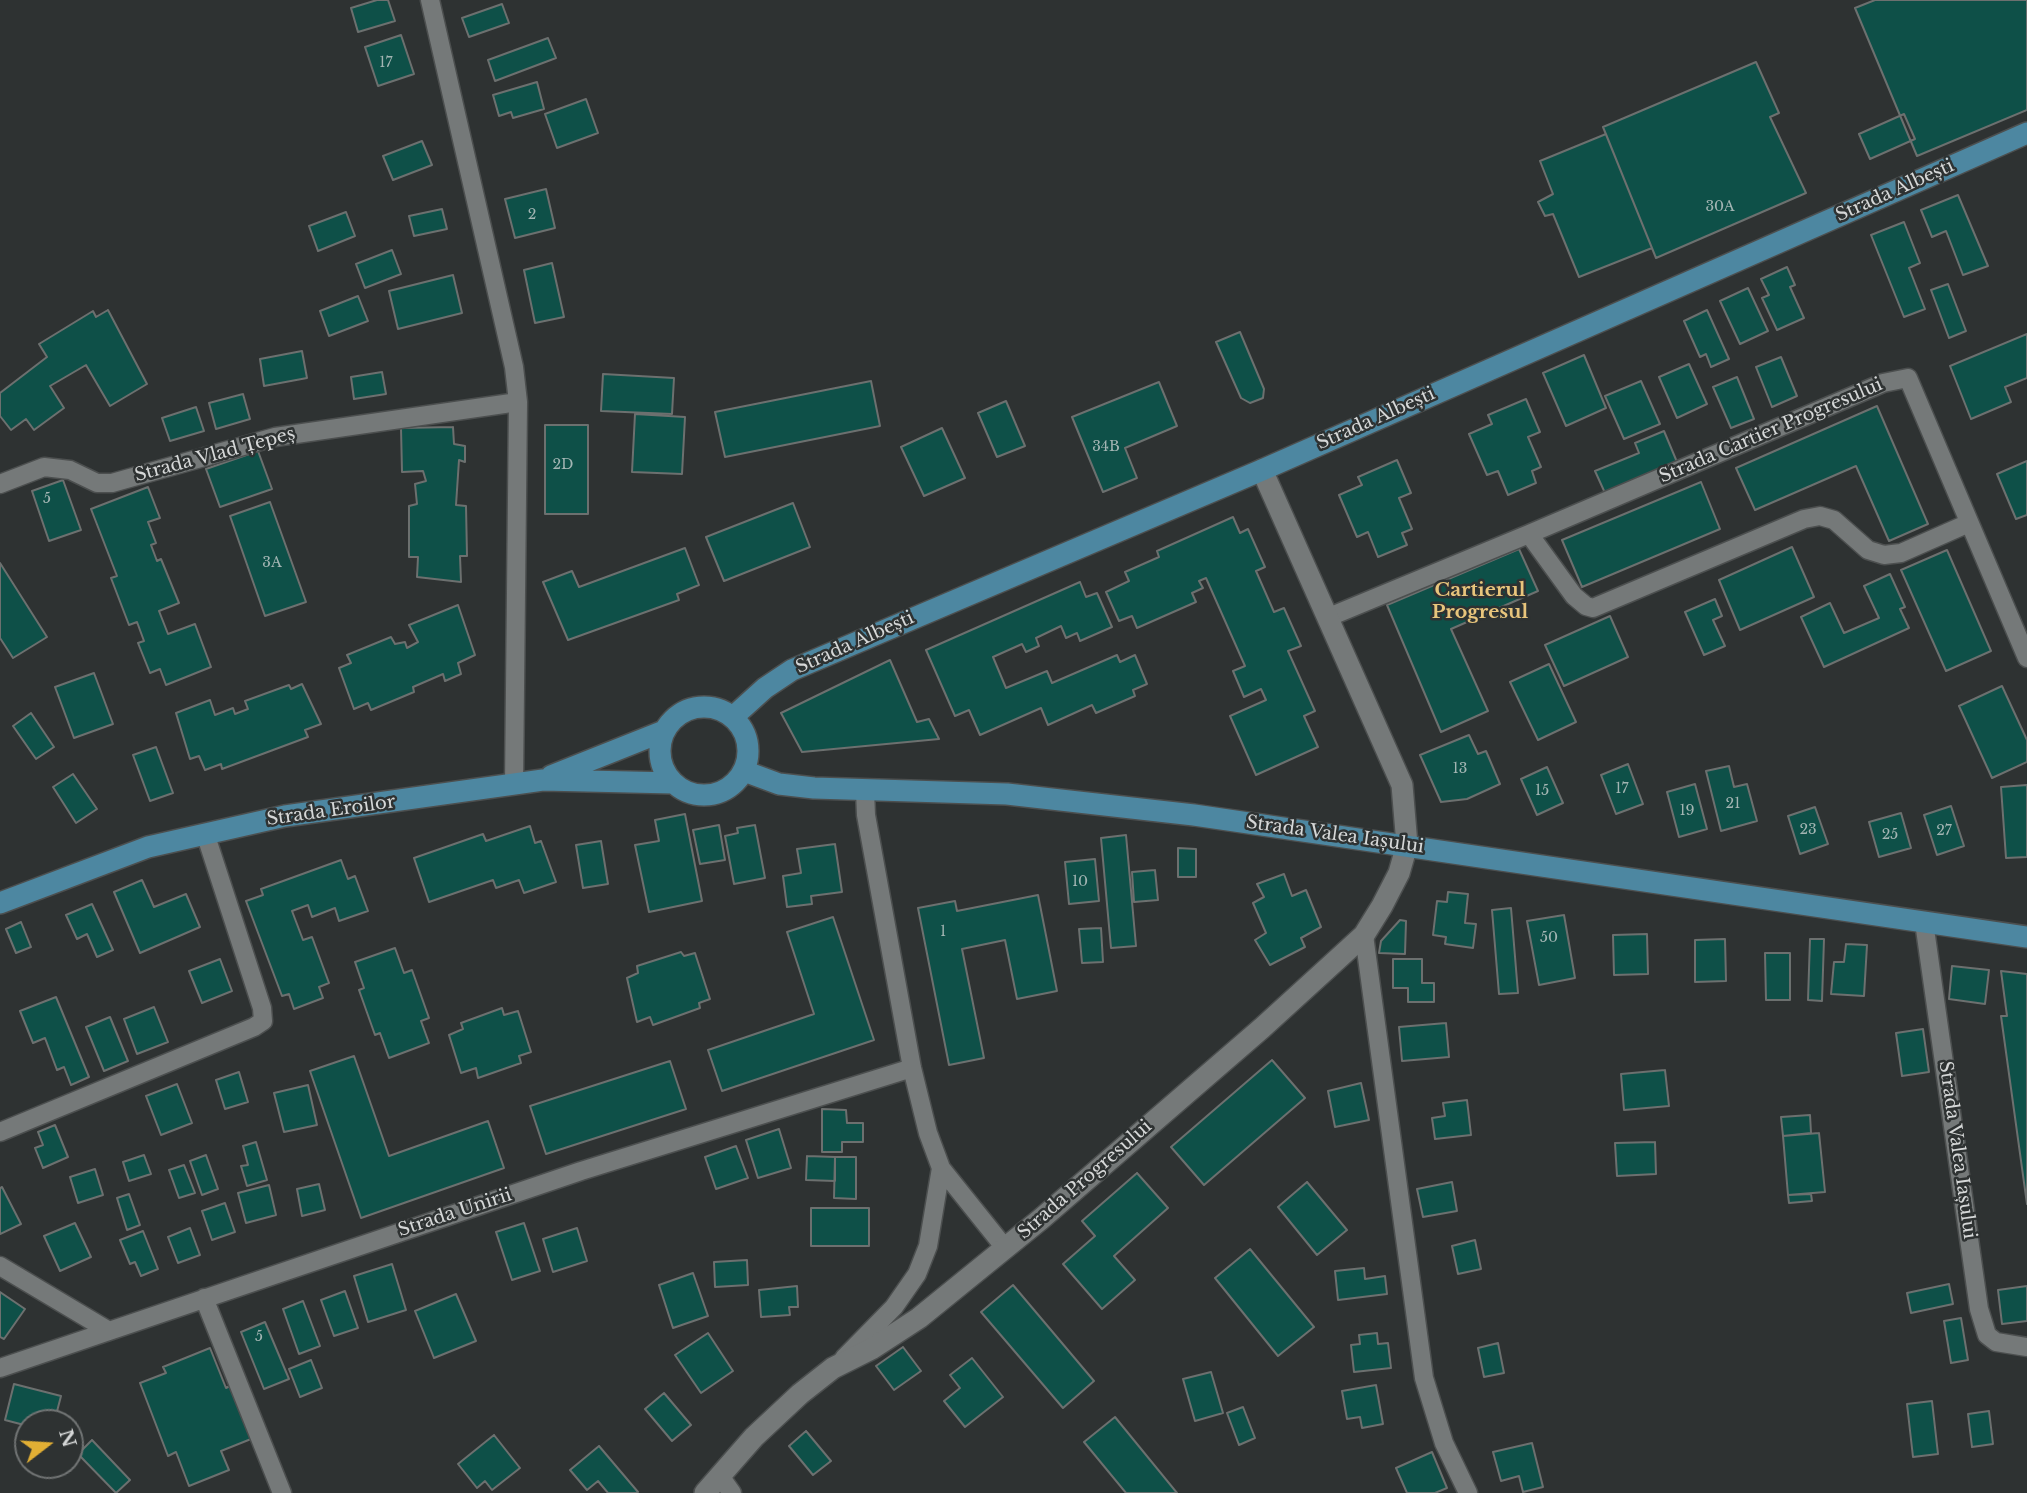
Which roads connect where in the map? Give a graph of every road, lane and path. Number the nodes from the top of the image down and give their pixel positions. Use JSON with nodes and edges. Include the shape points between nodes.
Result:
{"nodes":[{"id":1,"x":430,"y":0,"type":"edge"},
{"id":2,"x":2027,"y":133,"type":"edge"},
{"id":3,"x":518,"y":402,"type":"junction"},
{"id":4,"x":1262,"y":470,"type":"junction"},
{"id":5,"x":0,"y":484,"type":"edge"},
{"id":6,"x":1969,"y":523,"type":"junction"},
{"id":7,"x":1529,"y":534,"type":"junction"},
{"id":8,"x":1329,"y":617,"type":"junction"},
{"id":9,"x":2027,"y":658,"type":"edge"},
{"id":10,"x":733,"y":717,"type":"junction"},
{"id":11,"x":664,"y":731,"type":"junction"},
{"id":12,"x":744,"y":771,"type":"junction"},
{"id":13,"x":543,"y":780,"type":"junction"},
{"id":14,"x":673,"y":783,"type":"junction"},
{"id":15,"x":514,"y":784,"type":"junction"},
{"id":16,"x":865,"y":791,"type":"junction"},
{"id":17,"x":205,"y":833,"type":"junction"},
{"id":18,"x":1407,"y":845,"type":"junction"},
{"id":19,"x":0,"y":903,"type":"edge"},
{"id":20,"x":1924,"y":922,"type":"junction"},
{"id":21,"x":1364,"y":935,"type":"junction"},
{"id":22,"x":2027,"y":937,"type":"edge"},
{"id":23,"x":912,"y":1068,"type":"junction"},
{"id":24,"x":0,"y":1132,"type":"edge"},
{"id":25,"x":941,"y":1168,"type":"junction"},
{"id":26,"x":1005,"y":1248,"type":"junction"},
{"id":27,"x":0,"y":1266,"type":"edge"},
{"id":28,"x":204,"y":1298,"type":"junction"},
{"id":29,"x":109,"y":1331,"type":"junction"},
{"id":30,"x":2027,"y":1347,"type":"edge"},
{"id":31,"x":0,"y":1367,"type":"edge"},
{"id":32,"x":833,"y":1368,"type":"junction"},
{"id":33,"x":726,"y":1485,"type":"edge"},
{"id":34,"x":282,"y":1493,"type":"edge"},
{"id":35,"x":705,"y":1493,"type":"edge"},
{"id":36,"x":1468,"y":1493,"type":"edge"}],
"edges":[{"from":1,"to":3,"type":"street"},
{"from":2,"to":4,"type":"main road","name":"Strada Albești"},
{"from":3,"to":5,"type":"street","name":"Strada Vlad Țepeș","via":[[275,437],[111,483],[44,467]]},
{"from":3,"to":15,"type":"street"},
{"from":4,"to":8,"type":"street"},
{"from":4,"to":10,"type":"main road","name":"Strada Albești","via":[[792,670]]},
{"from":6,"to":7,"type":"street","via":[[1901,553],[1884,555],[1868,550],[1834,520],[1820,516],[1804,519],[1593,608],[1574,596]]},
{"from":6,"to":7,"type":"street","name":"Strada Cartier Progresului","via":[[1908,378],[1883,383]]},
{"from":6,"to":9,"type":"street","name":"Strada Cartier Progresului"},
{"from":7,"to":8,"type":"street","name":"Strada Cartier Progresului"},
{"from":8,"to":18,"type":"street","via":[[1398,773]]},
{"from":10,"to":11,"type":"main road","via":[[722,710],[695,707],[672,720]]},
{"from":10,"to":12,"type":"main road","via":[[748,742]]},
{"from":11,"to":13,"type":"main road"},
{"from":11,"to":14,"type":"main road","via":[[660,758]]},
{"from":12,"to":14,"type":"main road","via":[[736,782],[711,795],[684,791]]},
{"from":12,"to":16,"type":"main road","name":"Strada Valea Iașului","via":[[779,784]]},
{"from":13,"to":14,"type":"main road","name":"Strada Eroilor"},
{"from":13,"to":15,"type":"main road","name":"Strada Eroilor"},
{"from":15,"to":17,"type":"main road","name":"Strada Eroilor","via":[[285,816]]},
{"from":16,"to":18,"type":"main road","name":"Strada Valea Iașului","via":[[1049,797]]},
{"from":16,"to":23,"type":"street"},
{"from":17,"to":19,"type":"main road","name":"Strada Eroilor","via":[[106,862]]},
{"from":17,"to":24,"type":"street","via":[[263,1021]]},
{"from":18,"to":20,"type":"main road","name":"Strada Valea Iașului"},
{"from":18,"to":21,"type":"street","name":"Strada Progresului","via":[[1399,873]]},
{"from":20,"to":22,"type":"main road","name":"Strada Valea Iașului"},
{"from":20,"to":30,"type":"street","name":"Strada Valea Iașului","via":[[1981,1317],[1987,1335],[1996,1342]]},
{"from":21,"to":26,"type":"street","name":"Strada Progresului"},
{"from":21,"to":36,"type":"street","via":[[1424,1378],[1444,1443]]},
{"from":23,"to":25,"type":"street"},
{"from":23,"to":28,"type":"street","name":"Strada Unirii","via":[[618,1159]]},
{"from":25,"to":26,"type":"street"},
{"from":25,"to":32,"type":"street","via":[[928,1246],[917,1274],[894,1307]]},
{"from":26,"to":32,"type":"street","name":"Strada Progresului","via":[[919,1318]]},
{"from":27,"to":29,"type":"street"},
{"from":28,"to":29,"type":"street","name":"Strada Unirii"},
{"from":28,"to":34,"type":"street"},
{"from":29,"to":31,"type":"street","name":"Strada Unirii"},
{"from":32,"to":33,"type":"street","name":"Strada Progresului","via":[[764,1429]]},
{"from":33,"to":35,"type":"street","name":"Strada Progresului"}]}
